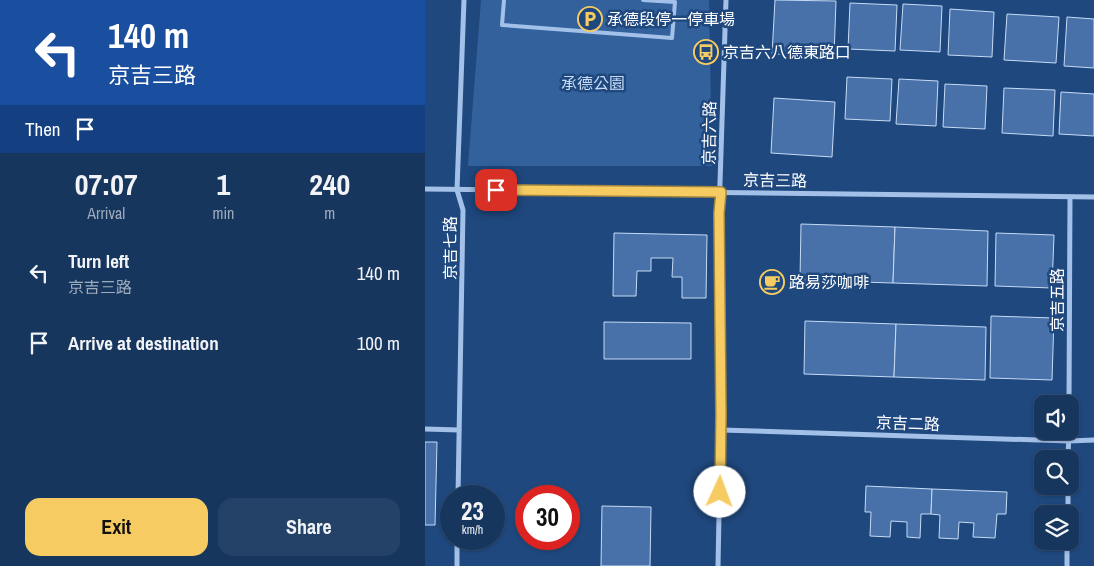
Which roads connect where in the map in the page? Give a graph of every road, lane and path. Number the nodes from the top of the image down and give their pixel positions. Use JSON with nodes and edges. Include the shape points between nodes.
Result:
{"nodes":[{"id":1,"x":464,"y":0,"type":"edge"},
{"id":2,"x":503,"y":0,"type":"edge"},
{"id":3,"x":643,"y":0,"type":"edge"},
{"id":4,"x":725,"y":0,"type":"edge"},
{"id":5,"x":425,"y":189,"type":"edge"},
{"id":6,"x":457,"y":190,"type":"junction"},
{"id":7,"x":721,"y":192,"type":"junction"},
{"id":8,"x":1070,"y":197,"type":"junction"},
{"id":9,"x":1094,"y":197,"type":"edge"},
{"id":10,"x":1069,"y":395,"type":"edge"},
{"id":11,"x":425,"y":429,"type":"edge"},
{"id":12,"x":459,"y":430,"type":"junction"},
{"id":13,"x":721,"y":430,"type":"junction"},
{"id":14,"x":1034,"y":439,"type":"edge"},
{"id":15,"x":1069,"y":440,"type":"edge"},
{"id":16,"x":1079,"y":440,"type":"edge"},
{"id":17,"x":1094,"y":440,"type":"edge"},
{"id":18,"x":1068,"y":450,"type":"edge"},
{"id":19,"x":458,"y":485,"type":"edge"},
{"id":20,"x":457,"y":550,"type":"edge"},
{"id":21,"x":1067,"y":550,"type":"edge"},
{"id":22,"x":457,"y":566,"type":"edge"},
{"id":23,"x":718,"y":566,"type":"edge"},
{"id":24,"x":1067,"y":566,"type":"edge"}],
"edges":[{"from":1,"to":6,"type":"street","name":"京吉七路"},
{"from":2,"to":3,"type":"lane","via":[[502,25],[673,38],[675,2]]},
{"from":4,"to":7,"type":"street","name":"京吉六路"},
{"from":5,"to":6,"type":"street","name":"京吉三路"},
{"from":6,"to":7,"type":"street","name":"京吉三路"},
{"from":6,"to":12,"type":"street","name":"京吉七路","via":[[463,210]]},
{"from":7,"to":8,"type":"street","name":"京吉三路"},
{"from":7,"to":13,"type":"street","name":"京吉六路"},
{"from":8,"to":9,"type":"street","name":"京吉三路"},
{"from":8,"to":10,"type":"street","name":"京吉五路"},
{"from":11,"to":12,"type":"street"},
{"from":12,"to":19,"type":"street","name":"京吉七路"},
{"from":13,"to":14,"type":"street","name":"京吉二路"},
{"from":13,"to":23,"type":"street","name":"京吉六路"},
{"from":15,"to":18,"type":"street"},
{"from":16,"to":17,"type":"street","name":"京吉二路"},
{"from":20,"to":22,"type":"street"},
{"from":21,"to":24,"type":"street"}]}
